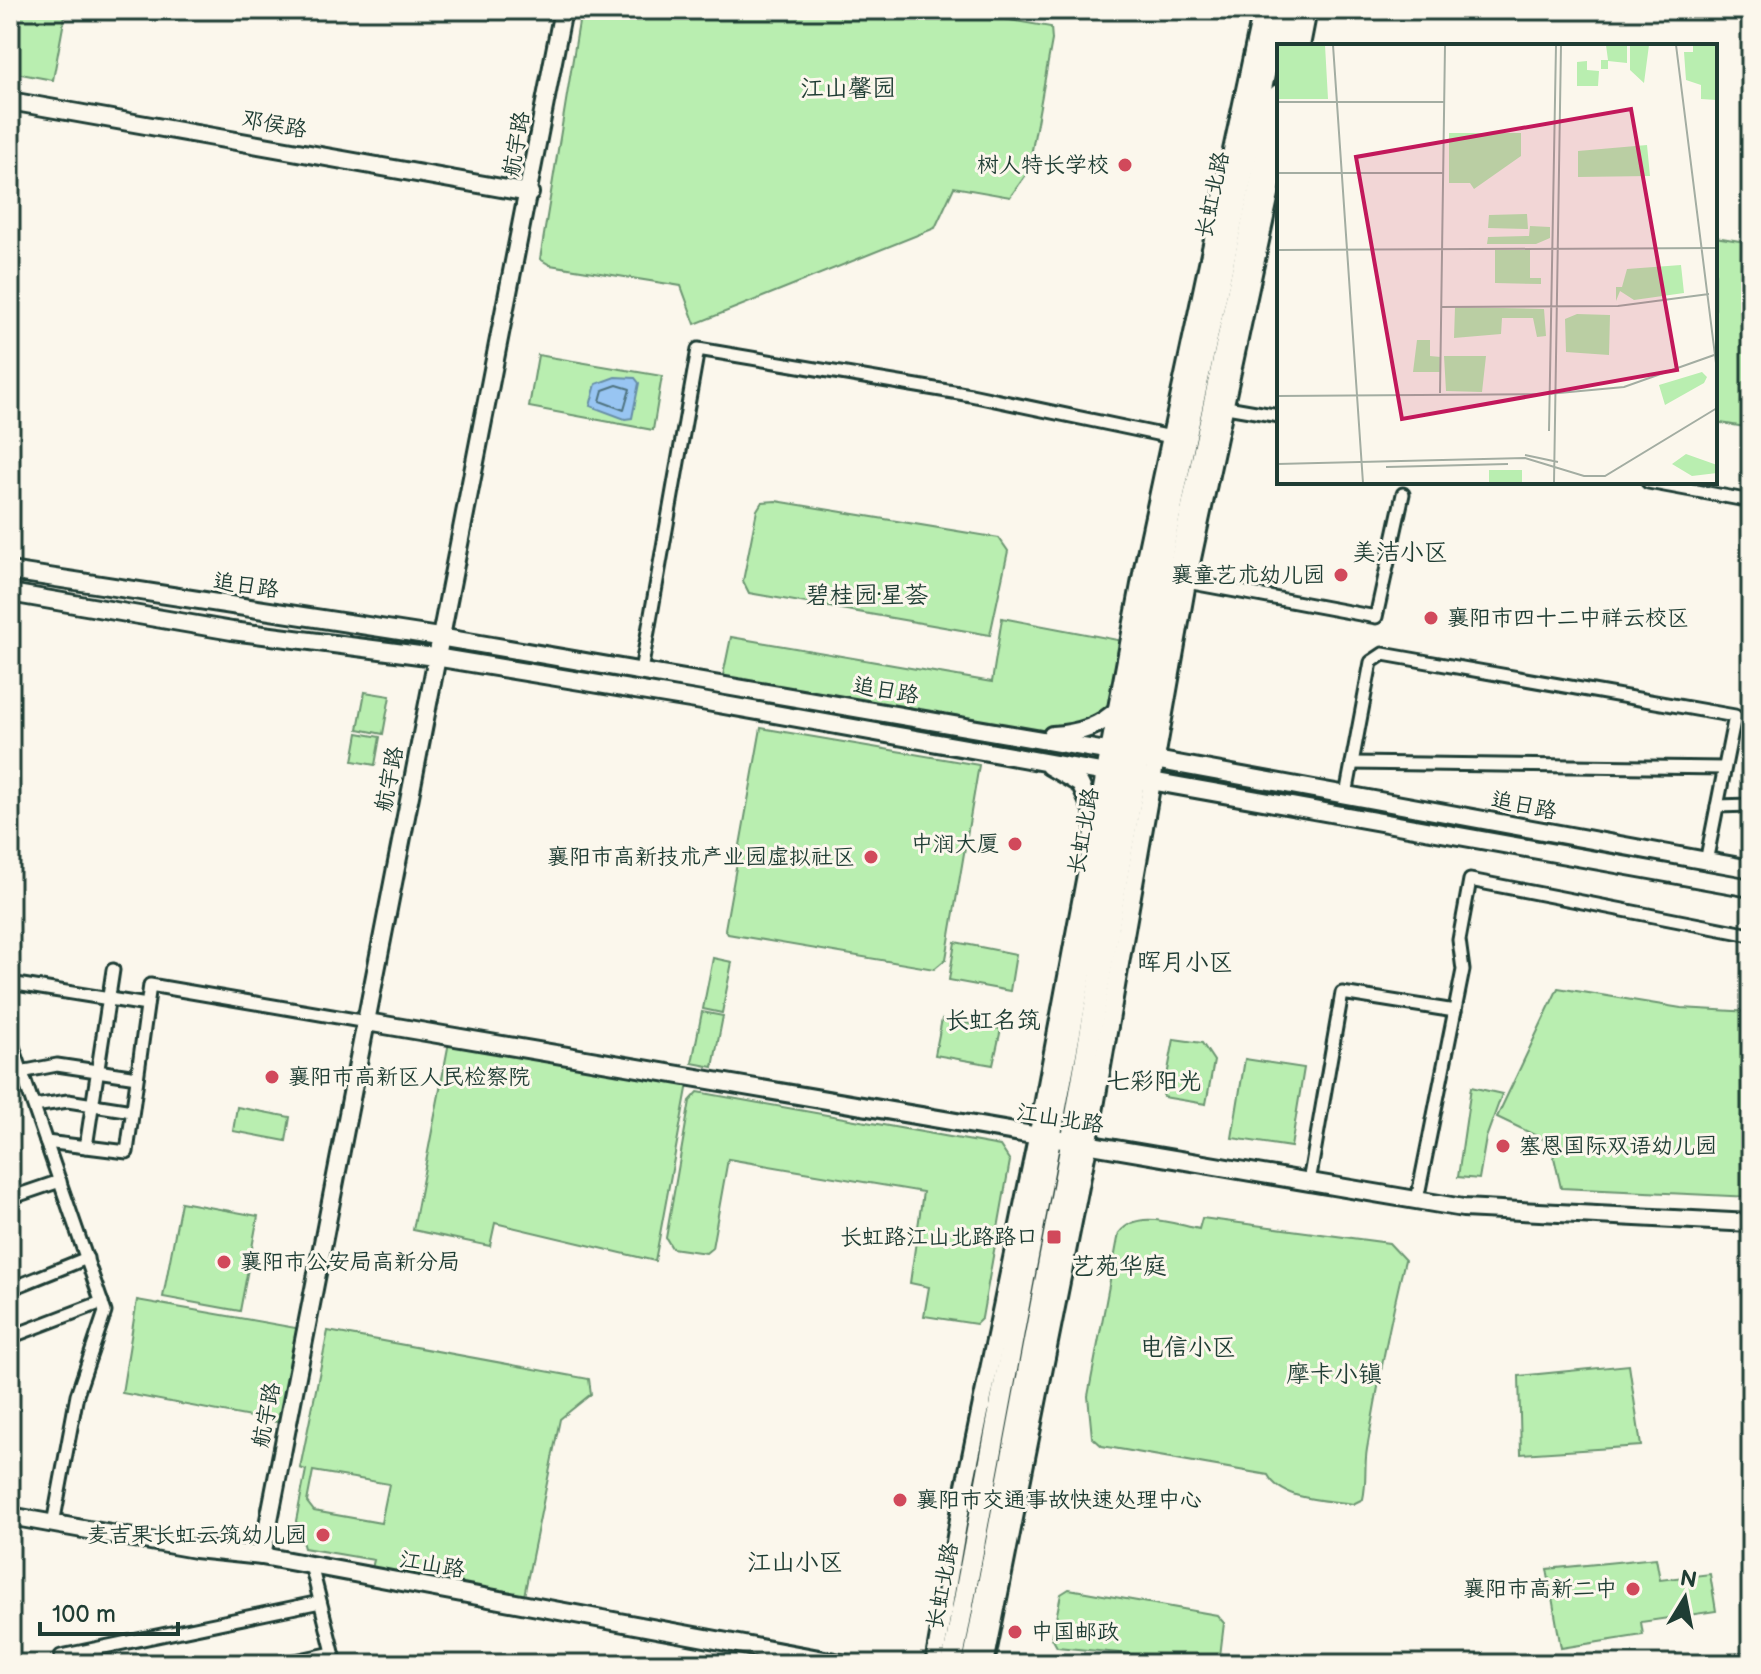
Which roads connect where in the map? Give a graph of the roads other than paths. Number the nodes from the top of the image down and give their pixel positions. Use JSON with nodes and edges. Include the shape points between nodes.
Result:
{"nodes":[{"id":1,"x":563,"y":10,"type":"edge"},
{"id":2,"x":1262,"y":10,"type":"edge"},
{"id":3,"x":1278,"y":10,"type":"edge"},
{"id":4,"x":1297,"y":10,"type":"edge"},
{"id":5,"x":1308,"y":10,"type":"edge"},
{"id":6,"x":1289,"y":44,"type":"edge"},
{"id":7,"x":1301,"y":44,"type":"edge"},
{"id":8,"x":10,"y":101,"type":"edge"},
{"id":9,"x":1277,"y":105,"type":"edge"},
{"id":10,"x":1277,"y":160,"type":"edge"},
{"id":11,"x":530,"y":193,"type":"junction"},
{"id":12,"x":1218,"y":406,"type":"junction"},
{"id":13,"x":1277,"y":416,"type":"edge"},
{"id":14,"x":1178,"y":438,"type":"junction"},
{"id":15,"x":1659,"y":484,"type":"edge"},
{"id":16,"x":1403,"y":494,"type":"dead end"},
{"id":17,"x":1751,"y":501,"type":"edge"},
{"id":18,"x":10,"y":571,"type":"edge"},
{"id":19,"x":1187,"y":582,"type":"junction"},
{"id":20,"x":10,"y":593,"type":"edge"},
{"id":21,"x":439,"y":637,"type":"junction"},
{"id":22,"x":435,"y":657,"type":"junction"},
{"id":23,"x":1140,"y":665,"type":"junction"},
{"id":24,"x":641,"y":671,"type":"junction"},
{"id":25,"x":1114,"y":713,"type":"junction"},
{"id":26,"x":1020,"y":736,"type":"junction"},
{"id":27,"x":1021,"y":756,"type":"junction"},
{"id":28,"x":1352,"y":763,"type":"junction"},
{"id":29,"x":1129,"y":765,"type":"junction"},
{"id":30,"x":1724,"y":768,"type":"junction"},
{"id":31,"x":1346,"y":795,"type":"junction"},
{"id":32,"x":1751,"y":805,"type":"edge"},
{"id":33,"x":1717,"y":806,"type":"junction"},
{"id":34,"x":1094,"y":815,"type":"junction"},
{"id":35,"x":1105,"y":848,"type":"junction"},
{"id":36,"x":1706,"y":862,"type":"junction"},
{"id":37,"x":1751,"y":869,"type":"edge"},
{"id":38,"x":1751,"y":888,"type":"edge"},
{"id":39,"x":1751,"y":935,"type":"edge"},
{"id":40,"x":113,"y":970,"type":"dead end"},
{"id":41,"x":10,"y":983,"type":"edge"},
{"id":42,"x":109,"y":998,"type":"junction"},
{"id":43,"x":147,"y":1005,"type":"junction"},
{"id":44,"x":1455,"y":1011,"type":"junction"},
{"id":45,"x":367,"y":1022,"type":"junction"},
{"id":46,"x":10,"y":1038,"type":"edge"},
{"id":47,"x":98,"y":1071,"type":"junction"},
{"id":48,"x":16,"y":1072,"type":"edge"},
{"id":49,"x":137,"y":1077,"type":"junction"},
{"id":50,"x":94,"y":1105,"type":"junction"},
{"id":51,"x":34,"y":1106,"type":"junction"},
{"id":52,"x":132,"y":1111,"type":"junction"},
{"id":53,"x":46,"y":1142,"type":"junction"},
{"id":54,"x":1062,"y":1142,"type":"junction"},
{"id":55,"x":86,"y":1147,"type":"junction"},
{"id":56,"x":60,"y":1181,"type":"junction"},
{"id":57,"x":1309,"y":1182,"type":"junction"},
{"id":58,"x":10,"y":1198,"type":"edge"},
{"id":59,"x":1417,"y":1200,"type":"junction"},
{"id":60,"x":1751,"y":1223,"type":"edge"},
{"id":61,"x":87,"y":1258,"type":"junction"},
{"id":62,"x":10,"y":1289,"type":"edge"},
{"id":63,"x":102,"y":1302,"type":"junction"},
{"id":64,"x":10,"y":1337,"type":"edge"},
{"id":65,"x":10,"y":1516,"type":"edge"},
{"id":66,"x":53,"y":1524,"type":"junction"},
{"id":67,"x":262,"y":1556,"type":"junction"},
{"id":68,"x":311,"y":1565,"type":"junction"},
{"id":69,"x":320,"y":1602,"type":"junction"},
{"id":70,"x":61,"y":1656,"type":"dead end"},
{"id":71,"x":334,"y":1658,"type":"edge"},
{"id":72,"x":1751,"y":1662,"type":"edge"},
{"id":73,"x":281,"y":1664,"type":"edge"},
{"id":74,"x":846,"y":1664,"type":"edge"},
{"id":75,"x":934,"y":1664,"type":"edge"},
{"id":76,"x":952,"y":1664,"type":"edge"},
{"id":77,"x":973,"y":1664,"type":"edge"},
{"id":78,"x":985,"y":1664,"type":"edge"},
{"id":79,"x":1737,"y":1664,"type":"edge"}],
"edges":[{"from":1,"to":11,"type":"street","name":"航宇路"},
{"from":2,"to":14,"type":"street"},
{"from":3,"to":14,"type":"highway","name":"长虹北路"},
{"from":4,"to":6,"type":"highway"},
{"from":5,"to":7,"type":"street"},
{"from":8,"to":11,"type":"street","name":"邓侯路"},
{"from":9,"to":12,"type":"highway","name":"长虹北路"},
{"from":10,"to":12,"type":"street"},
{"from":11,"to":21,"type":"street","name":"航宇路"},
{"from":12,"to":13,"type":"street"},
{"from":12,"to":19,"type":"street"},
{"from":12,"to":29,"type":"highway","name":"长虹北路"},
{"from":14,"to":23,"type":"highway","name":"长虹北路"},
{"from":14,"to":24,"type":"street","via":[[971,395],[698,349]]},
{"from":14,"to":25,"type":"street"},
{"from":15,"to":17,"type":"street"},
{"from":16,"to":19,"type":"street","via":[[1376,617]]},
{"from":18,"to":21,"type":"street","name":"追日路"},
{"from":19,"to":29,"type":"street"},
{"from":20,"to":22,"type":"street","name":"追日路","via":[[232,631]]},
{"from":21,"to":22,"type":"street","name":"航宇路"},
{"from":21,"to":24,"type":"street","name":"追日路"},
{"from":22,"to":27,"type":"street","name":"追日路"},
{"from":22,"to":45,"type":"street","name":"航宇路"},
{"from":23,"to":25,"type":"street"},
{"from":23,"to":29,"type":"highway","name":"长虹北路"},
{"from":24,"to":26,"type":"street","name":"追日路"},
{"from":25,"to":26,"type":"street","via":[[1071,734]]},
{"from":25,"to":29,"type":"street"},
{"from":26,"to":29,"type":"street","name":"追日路"},
{"from":27,"to":29,"type":"street","name":"追日路"},
{"from":27,"to":34,"type":"street","via":[[1062,770],[1080,784]]},
{"from":28,"to":30,"type":"street"},
{"from":28,"to":30,"type":"street","via":[[1371,662],[1383,654],[1735,716]]},
{"from":28,"to":31,"type":"street"},
{"from":29,"to":31,"type":"street","name":"追日路"},
{"from":29,"to":34,"type":"street"},
{"from":29,"to":35,"type":"highway","name":"长虹北路"},
{"from":29,"to":38,"type":"street","name":"追日路"},
{"from":29,"to":54,"type":"highway","name":"长虹北路"},
{"from":30,"to":33,"type":"street"},
{"from":31,"to":36,"type":"street","name":"追日路"},
{"from":32,"to":33,"type":"street"},
{"from":33,"to":36,"type":"street"},
{"from":34,"to":35,"type":"street"},
{"from":34,"to":54,"type":"street"},
{"from":35,"to":54,"type":"highway","name":"长虹北路"},
{"from":36,"to":37,"type":"street","name":"追日路"},
{"from":39,"to":44,"type":"street","via":[[1470,880],[1459,940],[1463,970]]},
{"from":40,"to":42,"type":"street"},
{"from":41,"to":42,"type":"street"},
{"from":42,"to":43,"type":"street"},
{"from":42,"to":47,"type":"street"},
{"from":43,"to":45,"type":"street","via":[[150,985]]},
{"from":43,"to":49,"type":"street"},
{"from":44,"to":57,"type":"street","via":[[1342,993]]},
{"from":44,"to":59,"type":"street"},
{"from":45,"to":54,"type":"street","name":"江山北路"},
{"from":45,"to":67,"type":"street","name":"航宇路"},
{"from":46,"to":48,"type":"street"},
{"from":47,"to":48,"type":"street","via":[[57,1065]]},
{"from":47,"to":49,"type":"street"},
{"from":47,"to":50,"type":"street"},
{"from":48,"to":51,"type":"street"},
{"from":49,"to":52,"type":"street"},
{"from":50,"to":51,"type":"street","via":[[68,1101]]},
{"from":50,"to":52,"type":"street"},
{"from":50,"to":55,"type":"street"},
{"from":51,"to":53,"type":"street"},
{"from":52,"to":55,"type":"street","via":[[127,1152]]},
{"from":53,"to":55,"type":"street"},
{"from":53,"to":56,"type":"street"},
{"from":54,"to":57,"type":"street","name":"江山北路"},
{"from":54,"to":75,"type":"street","via":[[964,1490]]},
{"from":54,"to":76,"type":"highway","name":"长虹北路"},
{"from":54,"to":77,"type":"highway","name":"长虹北路"},
{"from":54,"to":78,"type":"street"},
{"from":56,"to":58,"type":"street"},
{"from":56,"to":61,"type":"street"},
{"from":57,"to":59,"type":"street","name":"江山北路"},
{"from":59,"to":60,"type":"street","name":"江山北路","via":[[1463,1208]]},
{"from":61,"to":62,"type":"street"},
{"from":61,"to":63,"type":"street"},
{"from":63,"to":64,"type":"street"},
{"from":63,"to":66,"type":"street","via":[[105,1312],[77,1395]]},
{"from":65,"to":66,"type":"street","name":"江山路"},
{"from":66,"to":67,"type":"street","name":"江山路"},
{"from":67,"to":68,"type":"street","name":"江山路"},
{"from":68,"to":69,"type":"street"},
{"from":68,"to":74,"type":"street","name":"江山路"},
{"from":69,"to":70,"type":"street"},
{"from":69,"to":71,"type":"street"},
{"from":71,"to":73,"type":"street"},
{"from":72,"to":79,"type":"street"}]}
